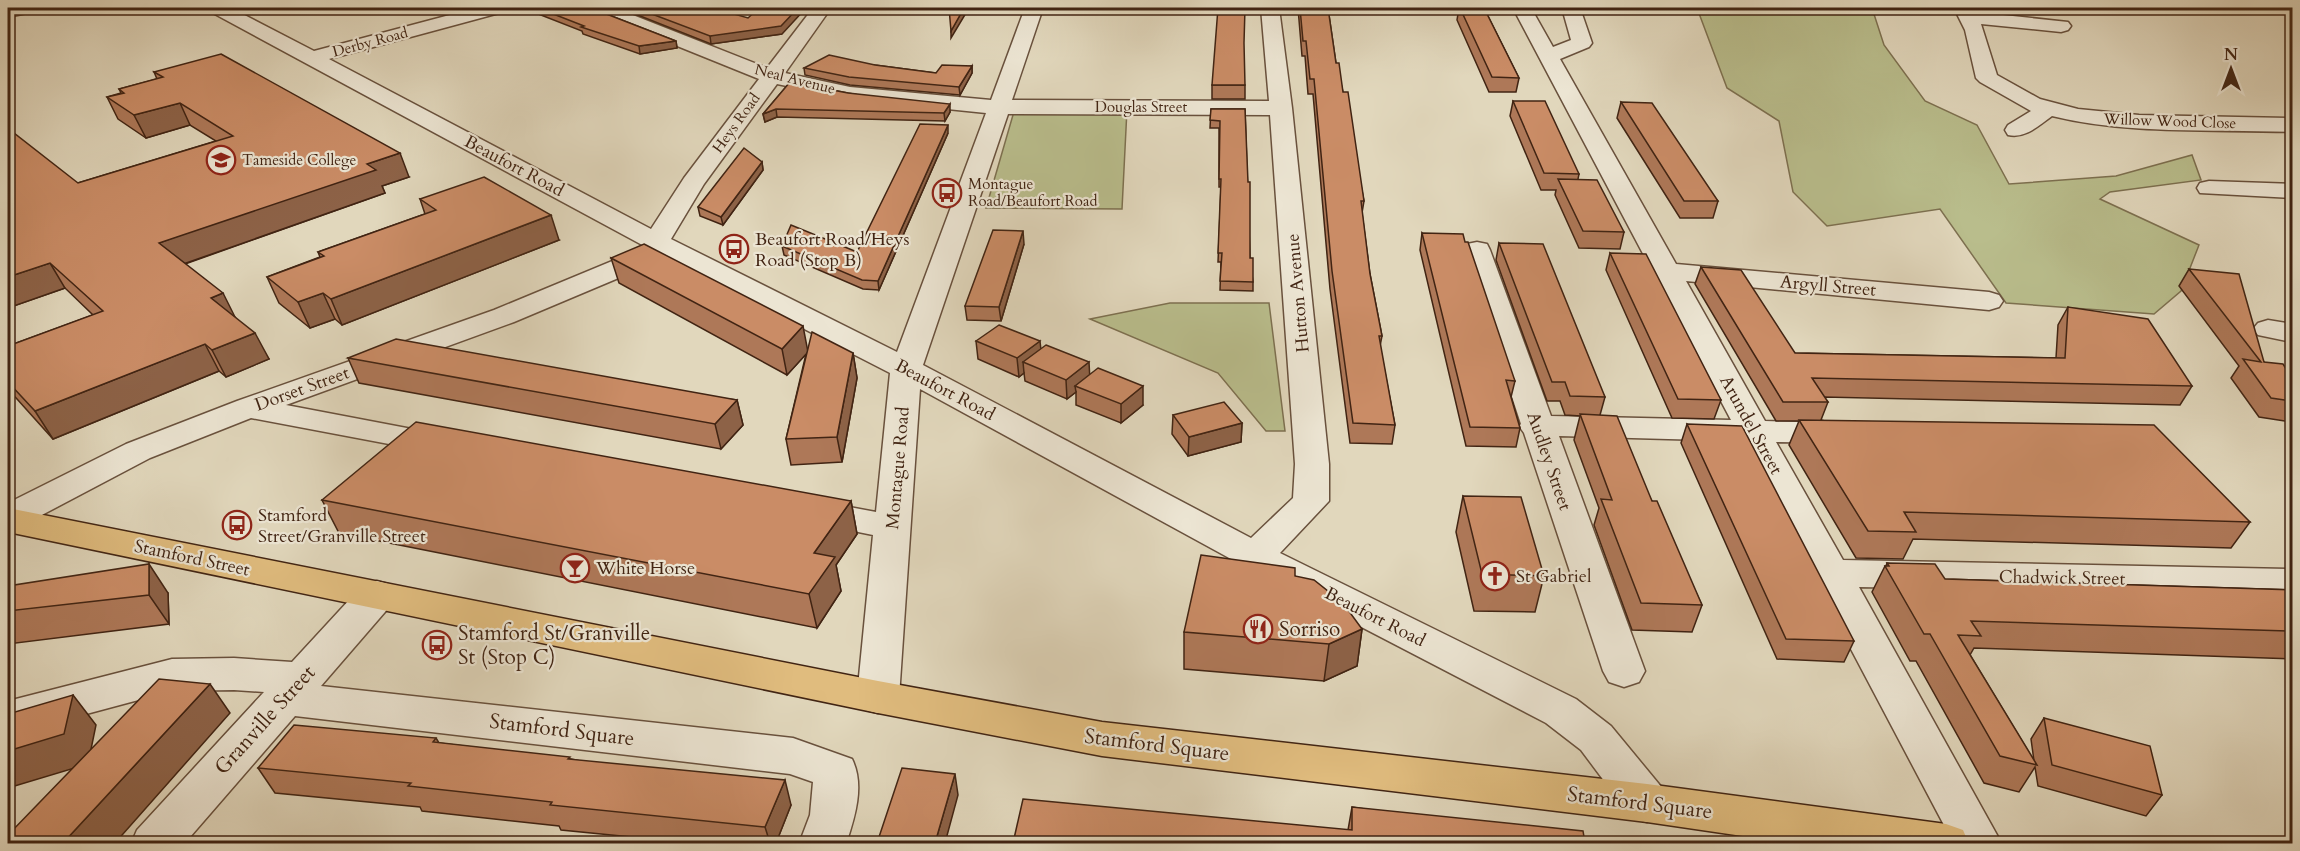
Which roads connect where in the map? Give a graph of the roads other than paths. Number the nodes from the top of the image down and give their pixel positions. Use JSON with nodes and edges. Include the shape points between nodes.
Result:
{"nodes":[{"id":1,"x":25,"y":8,"type":"edge"},
{"id":2,"x":218,"y":8,"type":"edge"},
{"id":3,"x":496,"y":8,"type":"edge"},
{"id":4,"x":600,"y":8,"type":"edge"},
{"id":5,"x":822,"y":8,"type":"edge"},
{"id":6,"x":1034,"y":8,"type":"edge"},
{"id":7,"x":1270,"y":8,"type":"edge"},
{"id":8,"x":1522,"y":8,"type":"edge"},
{"id":9,"x":1571,"y":8,"type":"edge"},
{"id":10,"x":8,"y":11,"type":"edge"},
{"id":11,"x":1966,"y":12,"type":"edge"},
{"id":12,"x":2061,"y":26,"type":"dead end"},
{"id":13,"x":1549,"y":56,"type":"junction"},
{"id":14,"x":314,"y":57,"type":"junction"},
{"id":15,"x":770,"y":76,"type":"junction"},
{"id":16,"x":1000,"y":106,"type":"junction"},
{"id":17,"x":1281,"y":108,"type":"junction"},
{"id":18,"x":2048,"y":109,"type":"junction"},
{"id":19,"x":2292,"y":125,"type":"edge"},
{"id":20,"x":2016,"y":130,"type":"dead end"},
{"id":21,"x":2209,"y":188,"type":"dead end"},
{"id":22,"x":2292,"y":191,"type":"edge"},
{"id":23,"x":662,"y":245,"type":"junction"},
{"id":24,"x":1477,"y":250,"type":"dead end"},
{"id":25,"x":1667,"y":271,"type":"junction"},
{"id":26,"x":1989,"y":301,"type":"dead end"},
{"id":27,"x":906,"y":369,"type":"junction"},
{"id":28,"x":248,"y":408,"type":"junction"},
{"id":29,"x":1536,"y":426,"type":"junction"},
{"id":30,"x":1755,"y":433,"type":"junction"},
{"id":31,"x":1873,"y":434,"type":"edge"},
{"id":32,"x":471,"y":449,"type":"edge"},
{"id":33,"x":787,"y":507,"type":"edge"},
{"id":34,"x":8,"y":519,"type":"edge"},
{"id":35,"x":893,"y":527,"type":"junction"},
{"id":36,"x":1255,"y":556,"type":"junction"},
{"id":37,"x":1832,"y":573,"type":"junction"},
{"id":38,"x":2292,"y":582,"type":"edge"},
{"id":39,"x":377,"y":595,"type":"junction"},
{"id":40,"x":1624,"y":671,"type":"dead end"},
{"id":41,"x":294,"y":688,"type":"junction"},
{"id":42,"x":878,"y":697,"type":"junction"},
{"id":43,"x":8,"y":718,"type":"edge"},
{"id":44,"x":1647,"y":802,"type":"junction"},
{"id":45,"x":153,"y":843,"type":"edge"},
{"id":46,"x":822,"y":843,"type":"edge"},
{"id":47,"x":1946,"y":843,"type":"edge"},
{"id":48,"x":1979,"y":843,"type":"edge"}],
"edges":[{"from":1,"to":10,"type":"street"},
{"from":2,"to":14,"type":"street","name":"Beaufort Road"},
{"from":3,"to":14,"type":"street","name":"Derby Road"},
{"from":4,"to":15,"type":"street","name":"Neal Avenue"},
{"from":5,"to":15,"type":"street","name":"Heys Road"},
{"from":6,"to":16,"type":"street","name":"Montague Road"},
{"from":7,"to":17,"type":"street","name":"Hutton Avenue"},
{"from":8,"to":13,"type":"street","name":"Arundel Street"},
{"from":9,"to":13,"type":"street","via":[[1582,43]]},
{"from":11,"to":12,"type":"street","name":"Willow Wood Close"},
{"from":11,"to":18,"type":"street","name":"Willow Wood Close","via":[[1975,30],[1987,78]]},
{"from":13,"to":25,"type":"street","name":"Arundel Street"},
{"from":14,"to":23,"type":"street","name":"Beaufort Road"},
{"from":15,"to":16,"type":"street","name":"Neal Avenue","via":[[850,93]]},
{"from":15,"to":23,"type":"street","name":"Heys Road","via":[[693,183]]},
{"from":16,"to":17,"type":"street","name":"Douglas Street"},
{"from":16,"to":27,"type":"street","name":"Montague Road"},
{"from":17,"to":36,"type":"street","name":"Hutton Avenue","via":[[1312,464],[1311,501]]},
{"from":18,"to":19,"type":"street","name":"Willow Wood Close","via":[[2102,120]]},
{"from":18,"to":20,"type":"street"},
{"from":21,"to":22,"type":"street"},
{"from":23,"to":27,"type":"street","name":"Beaufort Road"},
{"from":23,"to":28,"type":"street","name":"Dorset Street","via":[[504,316]]},
{"from":24,"to":29,"type":"street","name":"Audley Street"},
{"from":25,"to":26,"type":"street","name":"Argyll Street"},
{"from":25,"to":30,"type":"street","name":"Arundel Street"},
{"from":27,"to":35,"type":"street","name":"Montague Road"},
{"from":27,"to":36,"type":"street","name":"Beaufort Road"},
{"from":28,"to":32,"type":"street"},
{"from":28,"to":34,"type":"street","name":"Dorset Street","via":[[138,451]]},
{"from":29,"to":30,"type":"street"},
{"from":29,"to":40,"type":"street","name":"Audley Street"},
{"from":30,"to":31,"type":"street"},
{"from":30,"to":37,"type":"street","name":"Arundel Street"},
{"from":33,"to":35,"type":"street"},
{"from":34,"to":39,"type":"highway","name":"Stamford Street"},
{"from":35,"to":42,"type":"street","name":"Montague Road"},
{"from":36,"to":44,"type":"street","name":"Beaufort Road","via":[[1562,711],[1596,738]]},
{"from":37,"to":38,"type":"street","name":"Chadwick Street"},
{"from":37,"to":48,"type":"street","name":"Arundel Street"},
{"from":39,"to":41,"type":"street","name":"Granville Street"},
{"from":39,"to":42,"type":"highway","name":"Stamford Square"},
{"from":41,"to":43,"type":"street","name":"Stamford Square","via":[[234,674],[172,675]]},
{"from":41,"to":45,"type":"street","name":"Granville Street"},
{"from":41,"to":46,"type":"street","name":"Stamford Square","via":[[793,756],[836,772],[833,815]]},
{"from":42,"to":44,"type":"highway","name":"Stamford Square","via":[[1102,739]]},
{"from":44,"to":47,"type":"highway","name":"Stamford Square"}]}
